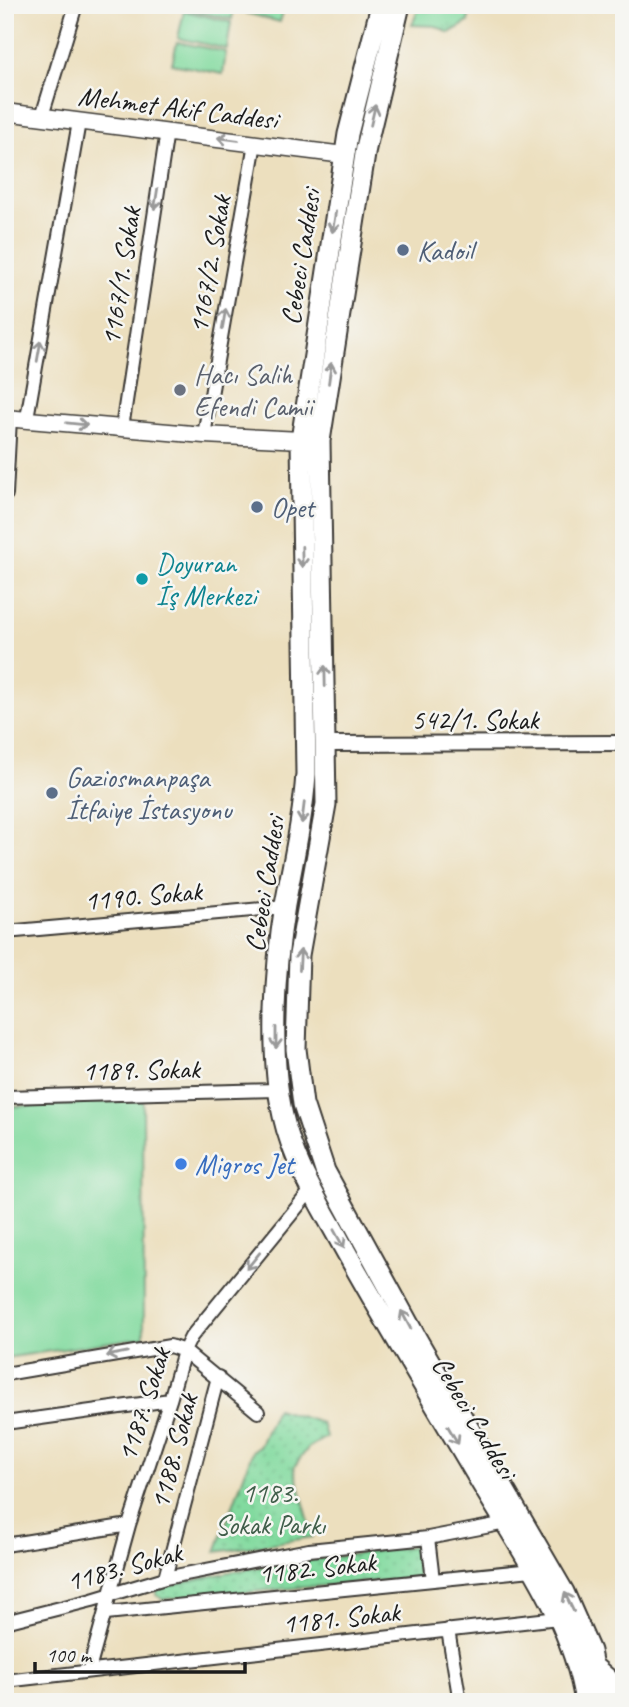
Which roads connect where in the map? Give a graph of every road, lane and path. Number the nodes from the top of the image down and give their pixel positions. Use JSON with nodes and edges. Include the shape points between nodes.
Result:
{"nodes":[{"id":1,"x":76,"y":5,"type":"edge"},
{"id":2,"x":381,"y":5,"type":"edge"},
{"id":3,"x":400,"y":5,"type":"edge"},
{"id":4,"x":5,"y":112,"type":"edge"},
{"id":5,"x":42,"y":116,"type":"junction"},
{"id":6,"x":79,"y":122,"type":"junction"},
{"id":7,"x":167,"y":131,"type":"junction"},
{"id":8,"x":255,"y":143,"type":"junction"},
{"id":9,"x":344,"y":155,"type":"junction"},
{"id":10,"x":360,"y":182,"type":"junction"},
{"id":11,"x":7,"y":418,"type":"edge"},
{"id":12,"x":27,"y":418,"type":"junction"},
{"id":13,"x":122,"y":428,"type":"junction"},
{"id":14,"x":204,"y":435,"type":"junction"},
{"id":15,"x":311,"y":440,"type":"junction"},
{"id":16,"x":5,"y":494,"type":"edge"},
{"id":17,"x":624,"y":743,"type":"edge"},
{"id":18,"x":327,"y":744,"type":"junction"},
{"id":19,"x":305,"y":745,"type":"junction"},
{"id":20,"x":285,"y":907,"type":"junction"},
{"id":21,"x":5,"y":932,"type":"edge"},
{"id":22,"x":278,"y":1090,"type":"junction"},
{"id":23,"x":5,"y":1097,"type":"edge"},
{"id":24,"x":314,"y":1180,"type":"junction"},
{"id":25,"x":184,"y":1351,"type":"junction"},
{"id":26,"x":5,"y":1374,"type":"edge"},
{"id":27,"x":218,"y":1377,"type":"junction"},
{"id":28,"x":170,"y":1400,"type":"junction"},
{"id":29,"x":258,"y":1412,"type":"dead end"},
{"id":30,"x":5,"y":1423,"type":"edge"},
{"id":31,"x":506,"y":1523,"type":"junction"},
{"id":32,"x":129,"y":1525,"type":"junction"},
{"id":33,"x":428,"y":1538,"type":"junction"},
{"id":34,"x":5,"y":1545,"type":"edge"},
{"id":35,"x":532,"y":1570,"type":"junction"},
{"id":36,"x":165,"y":1578,"type":"junction"},
{"id":37,"x":433,"y":1580,"type":"junction"},
{"id":38,"x":110,"y":1593,"type":"junction"},
{"id":39,"x":106,"y":1613,"type":"junction"},
{"id":40,"x":558,"y":1618,"type":"junction"},
{"id":41,"x":5,"y":1622,"type":"edge"},
{"id":42,"x":448,"y":1630,"type":"junction"},
{"id":43,"x":567,"y":1637,"type":"junction"},
{"id":44,"x":593,"y":1666,"type":"junction"},
{"id":45,"x":89,"y":1670,"type":"junction"},
{"id":46,"x":5,"y":1681,"type":"edge"},
{"id":47,"x":460,"y":1702,"type":"edge"},
{"id":48,"x":572,"y":1702,"type":"edge"},
{"id":49,"x":585,"y":1702,"type":"edge"},
{"id":50,"x":600,"y":1702,"type":"edge"},
{"id":51,"x":624,"y":1702,"type":"edge"}],
"edges":[{"from":1,"to":5,"type":"street"},
{"from":2,"to":9,"type":"main road","name":"Cebeci Caddesi"},
{"from":10,"to":3,"type":"main road","name":"Cebeci Caddesi","one_way":true},
{"from":4,"to":5,"type":"main road","name":"Mehmet Akif Caddesi"},
{"from":5,"to":6,"type":"main road","name":"Mehmet Akif Caddesi"},
{"from":6,"to":7,"type":"main road","name":"Mehmet Akif Caddesi"},
{"from":12,"to":6,"type":"street","one_way":true},
{"from":8,"to":7,"type":"main road","name":"Mehmet Akif Caddesi","one_way":true},
{"from":7,"to":13,"type":"street","name":"1167/1. Sokak","one_way":true},
{"from":8,"to":9,"type":"main road","name":"Mehmet Akif Caddesi"},
{"from":14,"to":8,"type":"street","name":"1167/2. Sokak","one_way":true},
{"from":9,"to":10,"type":"main road","via":[[353,163]]},
{"from":9,"to":15,"type":"main road","name":"Cebeci Caddesi","one_way":true},
{"from":15,"to":10,"type":"main road","name":"Cebeci Caddesi","one_way":true},
{"from":11,"to":12,"type":"main road"},
{"from":11,"to":16,"type":"street"},
{"from":12,"to":13,"type":"main road","one_way":true},
{"from":13,"to":14,"type":"main road"},
{"from":14,"to":15,"type":"main road"},
{"from":18,"to":15,"type":"main road","name":"Cebeci Caddesi","one_way":true},
{"from":15,"to":19,"type":"main road","name":"Cebeci Caddesi","one_way":true},
{"from":17,"to":18,"type":"street","name":"542/1. Sokak"},
{"from":18,"to":19,"type":"main road"},
{"from":24,"to":18,"type":"main road","name":"Cebeci Caddesi","one_way":true,"via":[[296,1049],[299,954],[326,804]]},
{"from":19,"to":20,"type":"main road","name":"Cebeci Caddesi","one_way":true,"via":[[304,815]]},
{"from":20,"to":21,"type":"street","name":"1190. Sokak"},
{"from":20,"to":22,"type":"main road","name":"Cebeci Caddesi","one_way":true,"via":[[276,995]]},
{"from":22,"to":23,"type":"street","name":"1189. Sokak"},
{"from":22,"to":24,"type":"main road","name":"Cebeci Caddesi","via":[[284,1119]]},
{"from":24,"to":25,"type":"street","name":"1187. Sokak","one_way":true},
{"from":24,"to":31,"type":"main road","name":"Cebeci Caddesi","one_way":true,"via":[[369,1294]]},
{"from":44,"to":24,"type":"main road","name":"Cebeci Caddesi","one_way":true,"via":[[564,1592],[418,1341]]},
{"from":25,"to":26,"type":"street","one_way":true,"via":[[159,1346]]},
{"from":25,"to":27,"type":"street","name":"1188. Sokak"},
{"from":25,"to":28,"type":"street","name":"1187. Sokak"},
{"from":27,"to":29,"type":"street","name":"1188. Sokak"},
{"from":27,"to":36,"type":"street","name":"1188. Sokak"},
{"from":28,"to":30,"type":"street"},
{"from":28,"to":32,"type":"street","name":"1187. Sokak"},
{"from":31,"to":33,"type":"street","name":"1183. Sokak"},
{"from":31,"to":35,"type":"main road","name":"Cebeci Caddesi"},
{"from":32,"to":34,"type":"street"},
{"from":32,"to":38,"type":"street","name":"1187. Sokak"},
{"from":33,"to":36,"type":"street","name":"1183. Sokak","via":[[309,1550]]},
{"from":33,"to":37,"type":"street"},
{"from":35,"to":37,"type":"street","name":"1182. Sokak"},
{"from":35,"to":40,"type":"main road","name":"Cebeci Caddesi"},
{"from":36,"to":38,"type":"street","name":"1183. Sokak"},
{"from":37,"to":39,"type":"street","name":"1182. Sokak"},
{"from":38,"to":39,"type":"street","name":"1187. Sokak"},
{"from":38,"to":41,"type":"street","name":"1183. Sokak"},
{"from":39,"to":45,"type":"street","name":"1187. Sokak"},
{"from":40,"to":42,"type":"street","name":"1181. Sokak"},
{"from":40,"to":43,"type":"main road","name":"Cebeci Caddesi"},
{"from":42,"to":45,"type":"street","name":"1181. Sokak"},
{"from":42,"to":47,"type":"street"},
{"from":43,"to":48,"type":"main road"},
{"from":43,"to":49,"type":"main road","name":"Cebeci Caddesi","via":[[579,1667]]},
{"from":44,"to":50,"type":"main road","name":"Cebeci Caddesi"},
{"from":44,"to":51,"type":"main road"},
{"from":45,"to":46,"type":"street","name":"1181. Sokak"}]}
